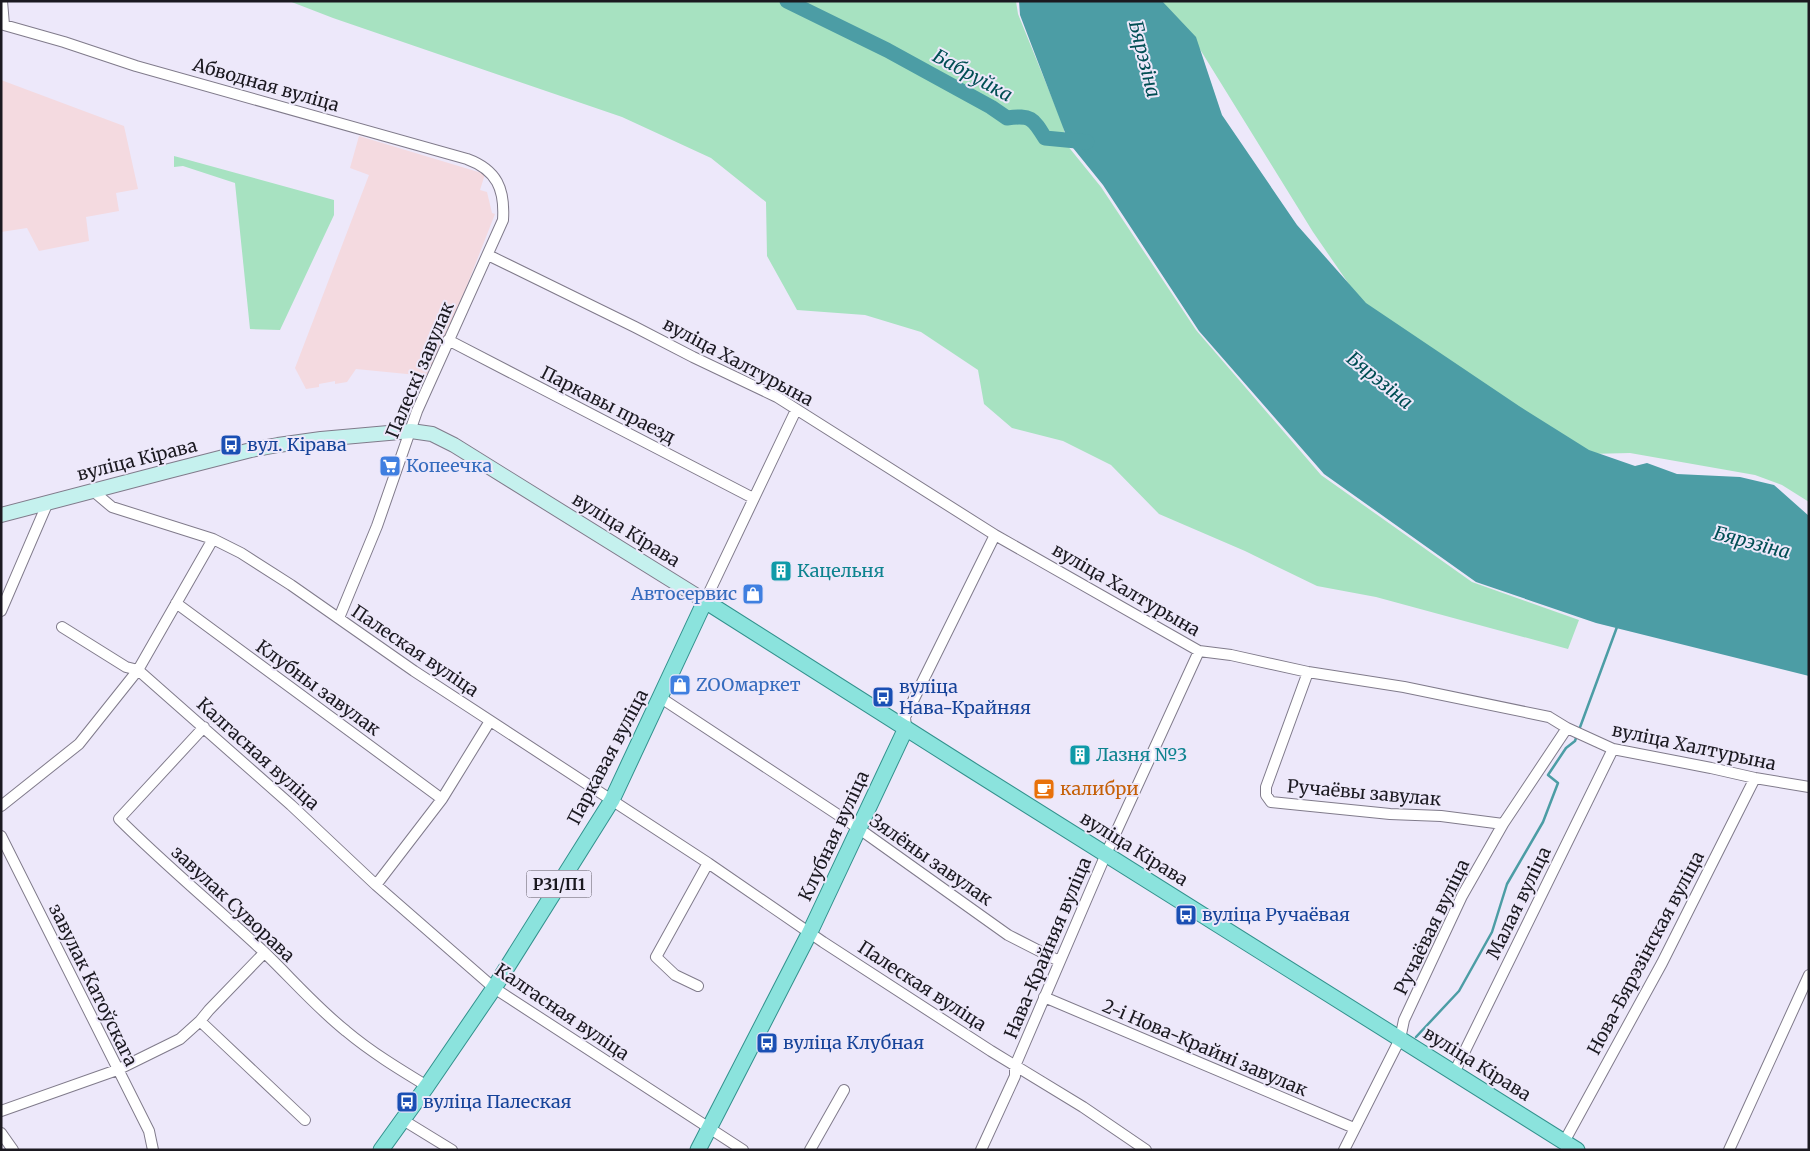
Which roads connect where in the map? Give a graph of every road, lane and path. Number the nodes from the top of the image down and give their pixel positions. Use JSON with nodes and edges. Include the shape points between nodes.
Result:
{"nodes":[{"id":1,"x":2,"y":1,"type":"edge"},
{"id":2,"x":3,"y":25,"type":"edge"},
{"id":3,"x":503,"y":220,"type":"joint"},
{"id":4,"x":488,"y":254,"type":"junction"},
{"id":5,"x":448,"y":340,"type":"junction"},
{"id":6,"x":796,"y":410,"type":"junction"},
{"id":7,"x":411,"y":431,"type":"junction"},
{"id":8,"x":93,"y":491,"type":"junction"},
{"id":9,"x":753,"y":498,"type":"junction"},
{"id":10,"x":48,"y":502,"type":"junction"},
{"id":11,"x":1,"y":516,"type":"edge"},
{"id":12,"x":995,"y":535,"type":"junction"},
{"id":13,"x":213,"y":539,"type":"junction"},
{"id":14,"x":705,"y":601,"type":"junction"},
{"id":15,"x":176,"y":603,"type":"junction"},
{"id":16,"x":1,"y":611,"type":"edge"},
{"id":17,"x":339,"y":618,"type":"junction"},
{"id":18,"x":62,"y":627,"type":"dead end"},
{"id":19,"x":1199,"y":651,"type":"junction"},
{"id":20,"x":138,"y":670,"type":"junction"},
{"id":21,"x":1308,"y":672,"type":"junction"},
{"id":22,"x":661,"y":698,"type":"junction"},
{"id":23,"x":490,"y":721,"type":"junction"},
{"id":24,"x":204,"y":727,"type":"junction"},
{"id":25,"x":906,"y":728,"type":"junction"},
{"id":26,"x":1570,"y":729,"type":"junction"},
{"id":27,"x":1613,"y":749,"type":"junction"},
{"id":28,"x":1755,"y":778,"type":"junction"},
{"id":29,"x":1809,"y":787,"type":"edge"},
{"id":30,"x":442,"y":799,"type":"junction"},
{"id":31,"x":612,"y":800,"type":"junction"},
{"id":32,"x":1,"y":806,"type":"edge"},
{"id":33,"x":1503,"y":824,"type":"junction"},
{"id":34,"x":858,"y":828,"type":"junction"},
{"id":35,"x":1,"y":836,"type":"edge"},
{"id":36,"x":1106,"y":854,"type":"junction"},
{"id":37,"x":708,"y":863,"type":"junction"},
{"id":38,"x":376,"y":885,"type":"junction"},
{"id":39,"x":810,"y":932,"type":"junction"},
{"id":40,"x":264,"y":953,"type":"junction"},
{"id":41,"x":1059,"y":961,"type":"junction"},
{"id":42,"x":1809,"y":975,"type":"edge"},
{"id":43,"x":698,"y":986,"type":"dead end"},
{"id":44,"x":494,"y":988,"type":"junction"},
{"id":45,"x":1044,"y":997,"type":"junction"},
{"id":46,"x":200,"y":1021,"type":"junction"},
{"id":47,"x":1400,"y":1038,"type":"junction"},
{"id":48,"x":1015,"y":1066,"type":"junction"},
{"id":49,"x":117,"y":1070,"type":"junction"},
{"id":50,"x":1455,"y":1072,"type":"junction"},
{"id":51,"x":427,"y":1086,"type":"junction"},
{"id":52,"x":844,"y":1090,"type":"dead end"},
{"id":53,"x":1,"y":1111,"type":"edge"},
{"id":54,"x":305,"y":1120,"type":"dead end"},
{"id":55,"x":403,"y":1120,"type":"junction"},
{"id":56,"x":1354,"y":1128,"type":"junction"},
{"id":57,"x":710,"y":1129,"type":"junction"},
{"id":58,"x":1,"y":1134,"type":"edge"},
{"id":59,"x":1571,"y":1146,"type":"edge"},
{"id":60,"x":13,"y":1150,"type":"edge"},
{"id":61,"x":153,"y":1150,"type":"edge"},
{"id":62,"x":381,"y":1150,"type":"edge"},
{"id":63,"x":452,"y":1150,"type":"edge"},
{"id":64,"x":698,"y":1150,"type":"edge"},
{"id":65,"x":743,"y":1150,"type":"edge"},
{"id":66,"x":810,"y":1150,"type":"edge"},
{"id":67,"x":981,"y":1150,"type":"edge"},
{"id":68,"x":1146,"y":1150,"type":"edge"},
{"id":69,"x":1344,"y":1150,"type":"edge"},
{"id":70,"x":1729,"y":1150,"type":"edge"}],
"edges":[{"from":1,"to":2,"type":"street","name":"Абводная вуліца"},
{"from":2,"to":3,"type":"street","name":"Абводная вуліца","via":[[481,164],[500,186]]},
{"from":3,"to":4,"type":"street","name":"Палескі завулак"},
{"from":4,"to":5,"type":"street","name":"Палескі завулак"},
{"from":4,"to":6,"type":"street","name":"вуліца Халтурына","via":[[777,397]]},
{"from":5,"to":7,"type":"street","name":"Палескі завулак"},
{"from":5,"to":9,"type":"street","name":"Паркавы праезд"},
{"from":6,"to":9,"type":"street","name":"Паркавая вуліца"},
{"from":6,"to":12,"type":"street","name":"вуліца Халтурына"},
{"from":7,"to":8,"type":"main road","name":"вуліца Кірава","via":[[321,439],[251,450]]},
{"from":7,"to":14,"type":"main road","name":"вуліца Кірава","via":[[432,434],[454,444]]},
{"from":7,"to":17,"type":"street","name":"Палескі завулак"},
{"from":8,"to":10,"type":"main road","name":"вуліца Кірава"},
{"from":8,"to":13,"type":"street","name":"Палеская вуліца","via":[[112,507]]},
{"from":9,"to":14,"type":"street","name":"Паркавая вуліца"},
{"from":10,"to":11,"type":"main road","name":"вуліца Кірава"},
{"from":10,"to":16,"type":"street"},
{"from":12,"to":19,"type":"street","name":"вуліца Халтурына"},
{"from":12,"to":25,"type":"street","name":"Клубная вуліца","via":[[905,717]]},
{"from":13,"to":15,"type":"street"},
{"from":13,"to":17,"type":"street","name":"Палеская вуліца","via":[[241,553]]},
{"from":14,"to":22,"type":"main road","name":"Паркавая вуліца","number":"Р31/П1"},
{"from":14,"to":25,"type":"main road","name":"вуліца Кірава"},
{"from":15,"to":20,"type":"street"},
{"from":15,"to":30,"type":"street","name":"Клубны завулак"},
{"from":17,"to":23,"type":"street","name":"Палеская вуліца"},
{"from":18,"to":20,"type":"street","name":"Калгасная вуліца","via":[[126,667]]},
{"from":19,"to":21,"type":"street","name":"вуліца Халтурына"},
{"from":19,"to":36,"type":"street","name":"Нава-Крайняя вуліца"},
{"from":20,"to":24,"type":"street","name":"Калгасная вуліца"},
{"from":20,"to":32,"type":"street","via":[[79,744]]},
{"from":21,"to":26,"type":"street","name":"вуліца Халтурына","via":[[1550,717]]},
{"from":21,"to":33,"type":"street","name":"Ручаёвы завулак","via":[[1266,787],[1266,795],[1271,802]]},
{"from":22,"to":31,"type":"main road","name":"Паркавая вуліца","number":"Р31/П1"},
{"from":22,"to":34,"type":"street","name":"Зялёны завулак"},
{"from":23,"to":30,"type":"street"},
{"from":23,"to":31,"type":"street","name":"Палеская вуліца"},
{"from":24,"to":38,"type":"street","name":"Калгасная вуліца"},
{"from":24,"to":40,"type":"street","name":"завулак Суворава","via":[[119,818]]},
{"from":25,"to":34,"type":"main road","name":"Клубная вуліца"},
{"from":25,"to":36,"type":"main road","name":"вуліца Кірава"},
{"from":26,"to":27,"type":"street","name":"вуліца Халтурына"},
{"from":26,"to":33,"type":"street","name":"Ручаёвая вуліца"},
{"from":27,"to":28,"type":"street","name":"вуліца Халтурына"},
{"from":27,"to":50,"type":"street","name":"Малая вуліца"},
{"from":28,"to":29,"type":"street","name":"вуліца Халтурына"},
{"from":28,"to":59,"type":"street","name":"Нова-Бярэзінская вуліца"},
{"from":30,"to":38,"type":"street"},
{"from":31,"to":37,"type":"street","name":"Палеская вуліца"},
{"from":31,"to":44,"type":"main road","name":"Паркавая вуліца","number":"Р31/П1"},
{"from":33,"to":47,"type":"street","name":"Ручаёвая вуліца","via":[[1462,896],[1404,1020]]},
{"from":34,"to":39,"type":"main road","name":"Клубная вуліца"},
{"from":34,"to":41,"type":"street","name":"Зялёны завулак","via":[[1008,935]]},
{"from":35,"to":49,"type":"street","name":"завулак Катоўскага"},
{"from":36,"to":41,"type":"street","name":"Нава-Крайняя вуліца"},
{"from":36,"to":47,"type":"main road","name":"вуліца Кірава"},
{"from":37,"to":39,"type":"street","name":"Палеская вуліца"},
{"from":37,"to":43,"type":"street","via":[[656,957],[675,975]]},
{"from":38,"to":44,"type":"street","name":"Калгасная вуліца"},
{"from":39,"to":48,"type":"street","name":"Палеская вуліца"},
{"from":39,"to":57,"type":"main road","name":"Клубная вуліца"},
{"from":40,"to":46,"type":"street"},
{"from":40,"to":51,"type":"street","name":"завулак Суворава","via":[[346,1031]]},
{"from":41,"to":45,"type":"street","name":"Нава-Крайняя вуліца"},
{"from":42,"to":70,"type":"street"},
{"from":44,"to":51,"type":"main road","name":"Паркавая вуліца","number":"Р31/П1"},
{"from":44,"to":57,"type":"street","name":"Калгасная вуліца"},
{"from":45,"to":48,"type":"street","name":"Нава-Крайняя вуліца"},
{"from":45,"to":56,"type":"street","name":"2-і Нова-Крайні завулак"},
{"from":46,"to":49,"type":"street","via":[[180,1040]]},
{"from":46,"to":54,"type":"street"},
{"from":47,"to":50,"type":"main road","name":"вуліца Кірава"},
{"from":47,"to":56,"type":"street","name":"Ручаёвая вуліца"},
{"from":48,"to":67,"type":"street","name":"Нава-Крайняя вуліца","via":[[1015,1076]]},
{"from":48,"to":68,"type":"street","name":"Палеская вуліца"},
{"from":49,"to":53,"type":"street"},
{"from":49,"to":61,"type":"street","name":"завулак Катоўскага","via":[[149,1131]]},
{"from":50,"to":59,"type":"main road","name":"вуліца Кірава"},
{"from":51,"to":55,"type":"main road","name":"Паркавая вуліца","number":"Р31/П1"},
{"from":52,"to":66,"type":"street"},
{"from":55,"to":62,"type":"main road","name":"Паркавая вуліца","number":"Р31/П1"},
{"from":55,"to":63,"type":"street"},
{"from":56,"to":69,"type":"street","name":"Ручаёвая вуліца"},
{"from":57,"to":64,"type":"main road","name":"Клубная вуліца"},
{"from":57,"to":65,"type":"street","name":"Калгасная вуліца"},
{"from":58,"to":60,"type":"street"}]}
